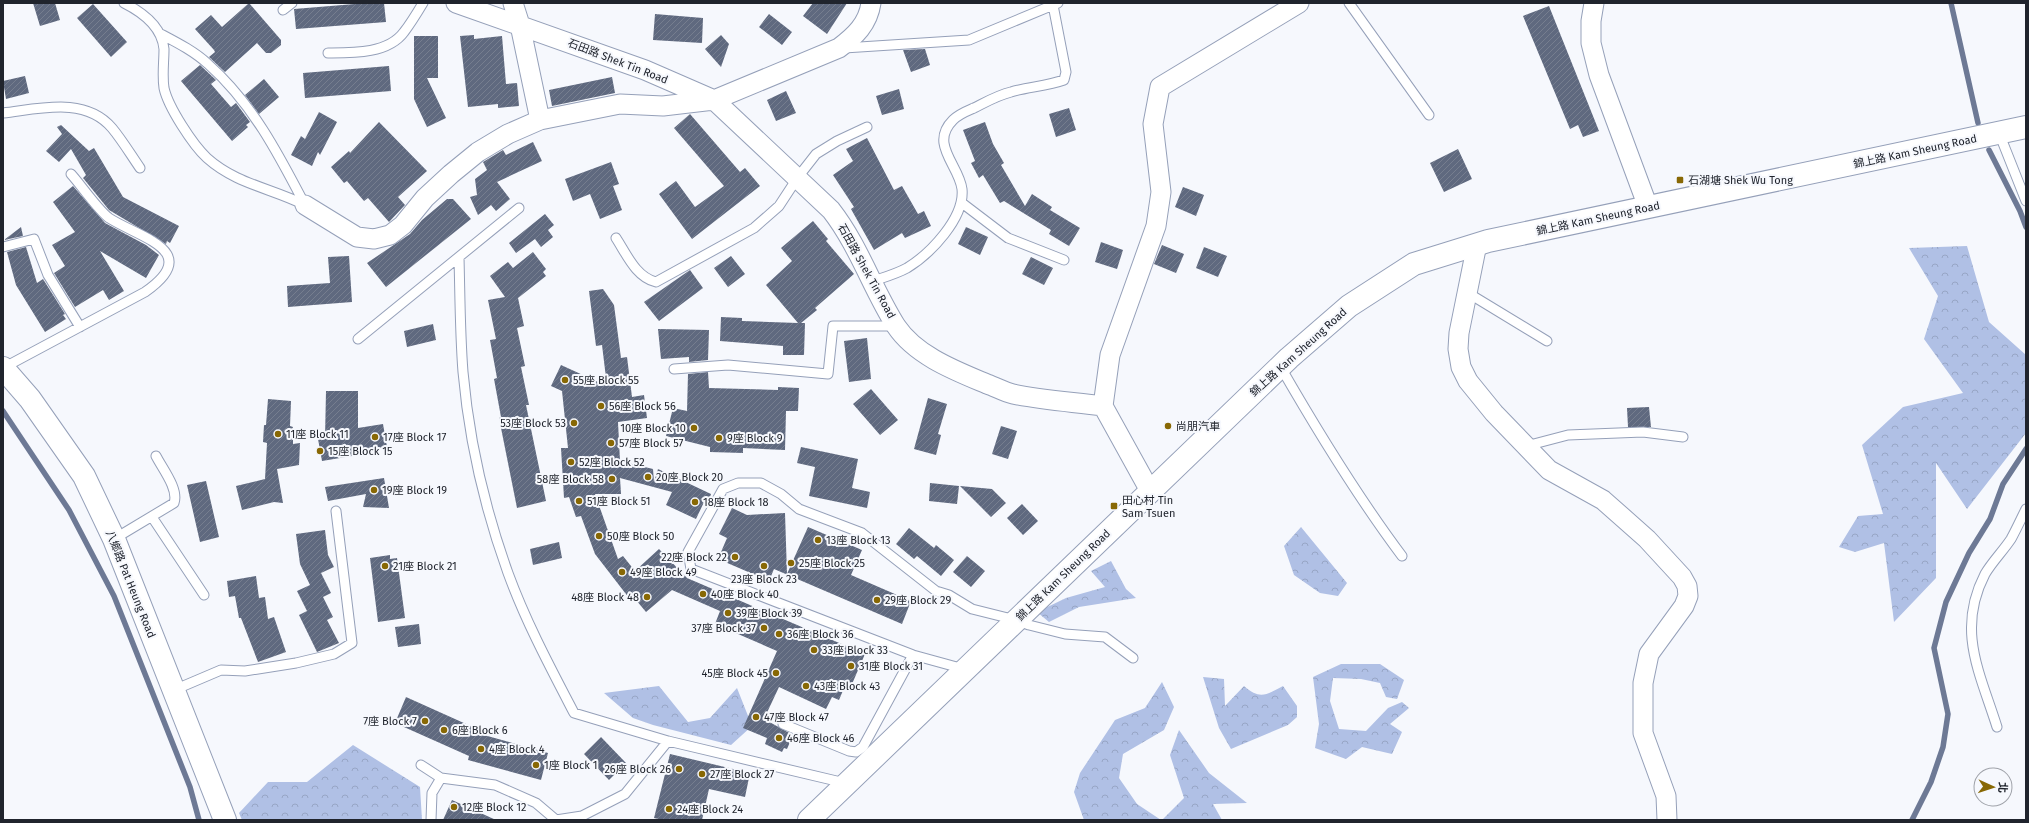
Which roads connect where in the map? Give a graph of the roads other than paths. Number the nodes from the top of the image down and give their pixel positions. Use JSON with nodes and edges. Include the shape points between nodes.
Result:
{"nodes":[{"id":1,"x":124,"y":3,"type":"edge"},
{"id":2,"x":292,"y":3,"type":"edge"},
{"id":3,"x":423,"y":3,"type":"edge"},
{"id":4,"x":456,"y":3,"type":"edge"},
{"id":5,"x":513,"y":3,"type":"edge"},
{"id":6,"x":871,"y":3,"type":"edge"},
{"id":7,"x":1298,"y":3,"type":"edge"},
{"id":8,"x":1349,"y":3,"type":"edge"},
{"id":9,"x":1594,"y":3,"type":"edge"},
{"id":10,"x":1056,"y":4,"type":"edge"},
{"id":11,"x":283,"y":10,"type":"dead end"},
{"id":12,"x":520,"y":25,"type":"junction"},
{"id":13,"x":159,"y":33,"type":"junction"},
{"id":14,"x":839,"y":48,"type":"junction"},
{"id":15,"x":328,"y":53,"type":"dead end"},
{"id":16,"x":714,"y":100,"type":"junction"},
{"id":17,"x":3,"y":113,"type":"edge"},
{"id":18,"x":1429,"y":115,"type":"dead end"},
{"id":19,"x":540,"y":120,"type":"junction"},
{"id":20,"x":867,"y":127,"type":"dead end"},
{"id":21,"x":2026,"y":127,"type":"edge"},
{"id":22,"x":1999,"y":133,"type":"junction"},
{"id":23,"x":140,"y":168,"type":"dead end"},
{"id":24,"x":71,"y":174,"type":"dead end"},
{"id":25,"x":798,"y":177,"type":"junction"},
{"id":26,"x":2026,"y":201,"type":"edge"},
{"id":27,"x":962,"y":203,"type":"junction"},
{"id":28,"x":305,"y":204,"type":"junction"},
{"id":29,"x":1648,"y":207,"type":"junction"},
{"id":30,"x":519,"y":208,"type":"dead end"},
{"id":31,"x":616,"y":238,"type":"dead end"},
{"id":32,"x":1478,"y":244,"type":"junction"},
{"id":33,"x":3,"y":247,"type":"edge"},
{"id":34,"x":459,"y":257,"type":"junction"},
{"id":35,"x":1064,"y":260,"type":"dead end"},
{"id":36,"x":873,"y":281,"type":"junction"},
{"id":37,"x":1468,"y":293,"type":"junction"},
{"id":38,"x":897,"y":326,"type":"junction"},
{"id":39,"x":80,"y":327,"type":"junction"},
{"id":40,"x":358,"y":339,"type":"dead end"},
{"id":41,"x":1546,"y":341,"type":"dead end"},
{"id":42,"x":1280,"y":366,"type":"junction"},
{"id":43,"x":3,"y":368,"type":"edge"},
{"id":44,"x":674,"y":369,"type":"dead end"},
{"id":45,"x":1103,"y":406,"type":"junction"},
{"id":46,"x":1683,"y":437,"type":"dead end"},
{"id":47,"x":1526,"y":446,"type":"junction"},
{"id":48,"x":156,"y":456,"type":"dead end"},
{"id":49,"x":1150,"y":491,"type":"junction"},
{"id":50,"x":2026,"y":510,"type":"edge"},
{"id":51,"x":336,"y":511,"type":"dead end"},
{"id":52,"x":152,"y":517,"type":"junction"},
{"id":53,"x":114,"y":539,"type":"junction"},
{"id":54,"x":1402,"y":556,"type":"dead end"},
{"id":55,"x":204,"y":595,"type":"dead end"},
{"id":56,"x":1016,"y":620,"type":"junction"},
{"id":57,"x":914,"y":655,"type":"junction"},
{"id":58,"x":1133,"y":658,"type":"dead end"},
{"id":59,"x":966,"y":669,"type":"junction"},
{"id":60,"x":174,"y":690,"type":"junction"},
{"id":61,"x":783,"y":724,"type":"dead end"},
{"id":62,"x":1997,"y":728,"type":"dead end"},
{"id":63,"x":668,"y":741,"type":"junction"},
{"id":64,"x":421,"y":765,"type":"dead end"},
{"id":65,"x":441,"y":778,"type":"junction"},
{"id":66,"x":848,"y":784,"type":"junction"},
{"id":67,"x":225,"y":820,"type":"edge"},
{"id":68,"x":431,"y":820,"type":"edge"},
{"id":69,"x":809,"y":820,"type":"edge"},
{"id":70,"x":1667,"y":820,"type":"edge"}],
"edges":[{"from":1,"to":13,"type":"lane","via":[[150,21]]},
{"from":2,"to":11,"type":"lane"},
{"from":3,"to":15,"type":"lane","via":[[404,34],[384,47],[359,53]]},
{"from":4,"to":12,"type":"street","name":"石田路 Shek Tin Road"},
{"from":5,"to":12,"type":"street"},
{"from":6,"to":14,"type":"street","via":[[857,35]]},
{"from":7,"to":45,"type":"street","via":[[1160,87],[1153,124],[1161,192],[1156,226],[1110,355]]},
{"from":8,"to":18,"type":"lane"},
{"from":9,"to":29,"type":"street","via":[[1591,43],[1599,75]]},
{"from":10,"to":14,"type":"lane","via":[[969,40]]},
{"from":10,"to":27,"type":"lane","via":[[1066,72],[1064,80],[1009,92],[984,103],[954,119],[945,133],[945,148],[961,183]]},
{"from":12,"to":16,"type":"street","name":"石田路 Shek Tin Road","via":[[645,70]]},
{"from":12,"to":19,"type":"street"},
{"from":13,"to":28,"type":"lane","via":[[208,63],[242,98],[266,131]]},
{"from":13,"to":28,"type":"lane","via":[[164,47],[164,89],[170,106],[207,157],[234,178]]},
{"from":14,"to":16,"type":"street"},
{"from":16,"to":19,"type":"street","via":[[663,106],[620,104]]},
{"from":16,"to":25,"type":"street","name":"石田路 Shek Tin Road"},
{"from":17,"to":23,"type":"lane","via":[[54,107],[87,110],[99,116],[111,127]]},
{"from":19,"to":28,"type":"street","via":[[508,134],[478,152],[425,198],[403,225],[390,235],[374,239],[357,237]]},
{"from":20,"to":25,"type":"lane","via":[[816,154]]},
{"from":21,"to":22,"type":"main road","name":"錦上路 Kam Sheung Road"},
{"from":22,"to":26,"type":"lane"},
{"from":22,"to":29,"type":"main road","name":"錦上路 Kam Sheung Road"},
{"from":24,"to":39,"type":"lane","via":[[108,217],[161,246],[169,257],[169,264],[159,280],[149,289]]},
{"from":25,"to":31,"type":"lane","via":[[779,206],[754,228],[656,282],[645,279]]},
{"from":25,"to":36,"type":"street","name":"石田路 Shek Tin Road","via":[[831,210],[846,230]]},
{"from":27,"to":35,"type":"lane","via":[[1008,238]]},
{"from":27,"to":36,"type":"lane","via":[[950,226],[921,258],[892,276]]},
{"from":29,"to":32,"type":"main road","name":"錦上路 Kam Sheung Road"},
{"from":30,"to":34,"type":"lane"},
{"from":32,"to":37,"type":"street"},
{"from":32,"to":42,"type":"main road","name":"錦上路 Kam Sheung Road","via":[[1414,264],[1349,306]]},
{"from":33,"to":39,"type":"lane","via":[[34,239],[48,275]]},
{"from":34,"to":40,"type":"lane"},
{"from":34,"to":63,"type":"lane","via":[[463,373],[475,454],[495,534],[523,612],[574,713]]},
{"from":36,"to":38,"type":"street","name":"石田路 Shek Tin Road"},
{"from":37,"to":41,"type":"lane"},
{"from":37,"to":47,"type":"street","via":[[1459,333],[1461,367],[1468,381],[1494,413]]},
{"from":38,"to":44,"type":"lane","via":[[833,326],[828,374],[728,365]]},
{"from":38,"to":45,"type":"street","name":"石田路 Shek Tin Road","via":[[912,344],[927,355],[965,375],[1012,394]]},
{"from":39,"to":43,"type":"lane"},
{"from":42,"to":49,"type":"main road","name":"錦上路 Kam Sheung Road"},
{"from":42,"to":54,"type":"lane","via":[[1323,441],[1375,521]]},
{"from":43,"to":53,"type":"main road","name":"八鄉路 Pat Heung Road","via":[[30,399],[84,476]]},
{"from":45,"to":49,"type":"street"},
{"from":46,"to":47,"type":"lane","via":[[1643,432],[1568,435]]},
{"from":47,"to":70,"type":"street","via":[[1549,470],[1603,500],[1647,539],[1682,577],[1687,586],[1688,596],[1684,606],[1649,654],[1643,684],[1643,733],[1666,796]]},
{"from":48,"to":52,"type":"lane","via":[[176,498],[171,506]]},
{"from":49,"to":56,"type":"main road","name":"錦上路 Kam Sheung Road"},
{"from":50,"to":62,"type":"lane","via":[[2011,539],[1986,574],[1974,603],[1971,623],[1972,649]]},
{"from":51,"to":60,"type":"lane","via":[[352,643],[334,654],[296,663],[244,671],[220,670]]},
{"from":52,"to":53,"type":"lane"},
{"from":52,"to":55,"type":"lane"},
{"from":53,"to":60,"type":"main road","name":"八鄉路 Pat Heung Road"},
{"from":56,"to":57,"type":"lane","via":[[972,609],[936,591],[862,533],[799,508],[761,483],[738,483],[723,489],[688,552],[691,569]]},
{"from":56,"to":58,"type":"lane","via":[[1065,634],[1105,637]]},
{"from":56,"to":59,"type":"main road","name":"錦上路 Kam Sheung Road"},
{"from":57,"to":59,"type":"lane"},
{"from":57,"to":61,"type":"lane","via":[[862,747],[856,752]]},
{"from":59,"to":66,"type":"main road","name":"錦上路 Kam Sheung Road"},
{"from":60,"to":67,"type":"main road","name":"八鄉路 Pat Heung Road"},
{"from":63,"to":65,"type":"lane","via":[[625,794],[582,816],[556,820],[536,802],[494,785]]},
{"from":63,"to":66,"type":"lane"},
{"from":64,"to":65,"type":"lane"},
{"from":65,"to":68,"type":"lane","via":[[432,793]]},
{"from":66,"to":69,"type":"main road","name":"錦上路 Kam Sheung Road"}]}
